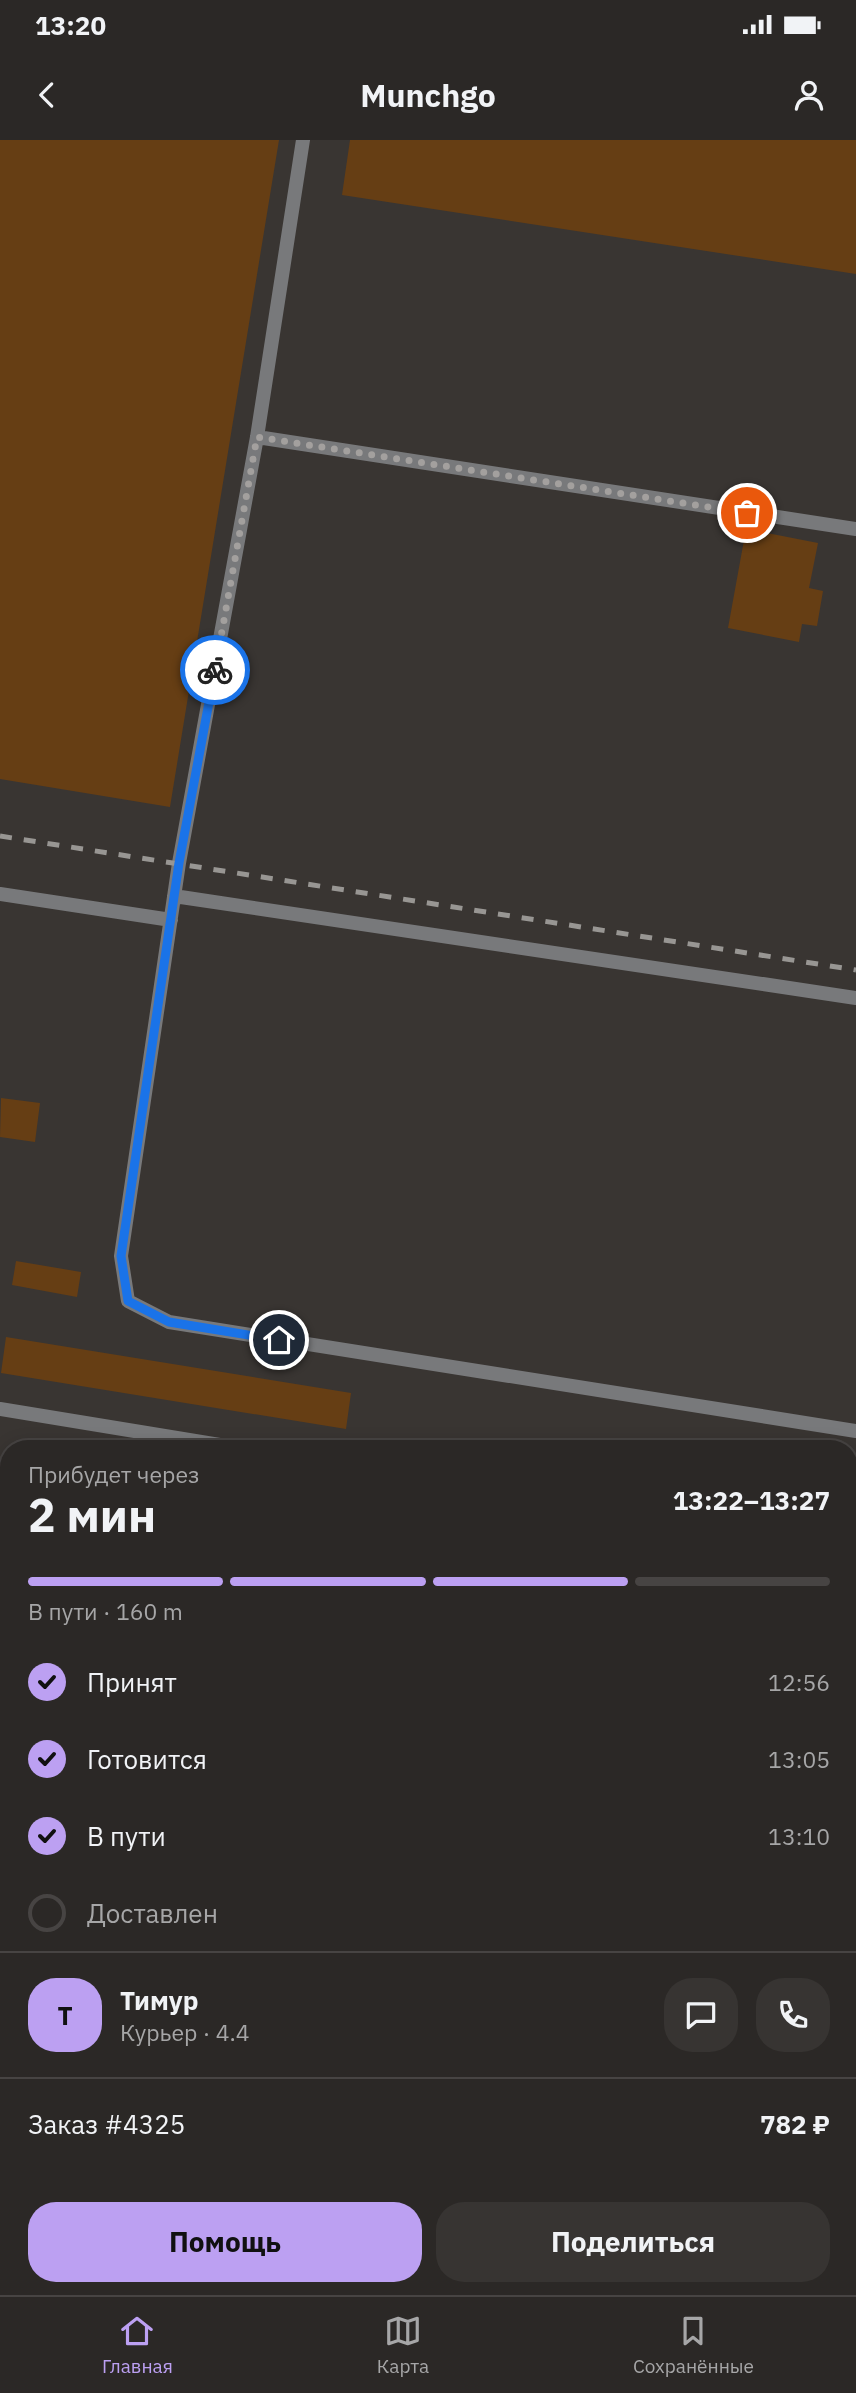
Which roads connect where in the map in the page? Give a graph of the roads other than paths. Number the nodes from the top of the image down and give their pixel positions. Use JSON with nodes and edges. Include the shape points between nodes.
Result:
{"nodes":[{"id":1,"x":303,"y":140,"type":"edge"},
{"id":2,"x":257,"y":437,"type":"junction"},
{"id":3,"x":856,"y":529,"type":"edge"},
{"id":4,"x":0,"y":894,"type":"edge"},
{"id":5,"x":174,"y":896,"type":"junction"},
{"id":6,"x":171,"y":920,"type":"junction"},
{"id":7,"x":856,"y":998,"type":"edge"},
{"id":8,"x":0,"y":1409,"type":"edge"},
{"id":9,"x":856,"y":1431,"type":"edge"},
{"id":10,"x":189,"y":1440,"type":"edge"}],
"edges":[{"from":1,"to":2,"type":"lane"},
{"from":2,"to":3,"type":"lane"},
{"from":2,"to":5,"type":"lane"},
{"from":4,"to":6,"type":"lane"},
{"from":5,"to":6,"type":"lane"},
{"from":5,"to":7,"type":"lane"},
{"from":6,"to":9,"type":"lane","via":[[121,1256],[128,1301],[169,1322]]},
{"from":8,"to":10,"type":"lane"}]}
